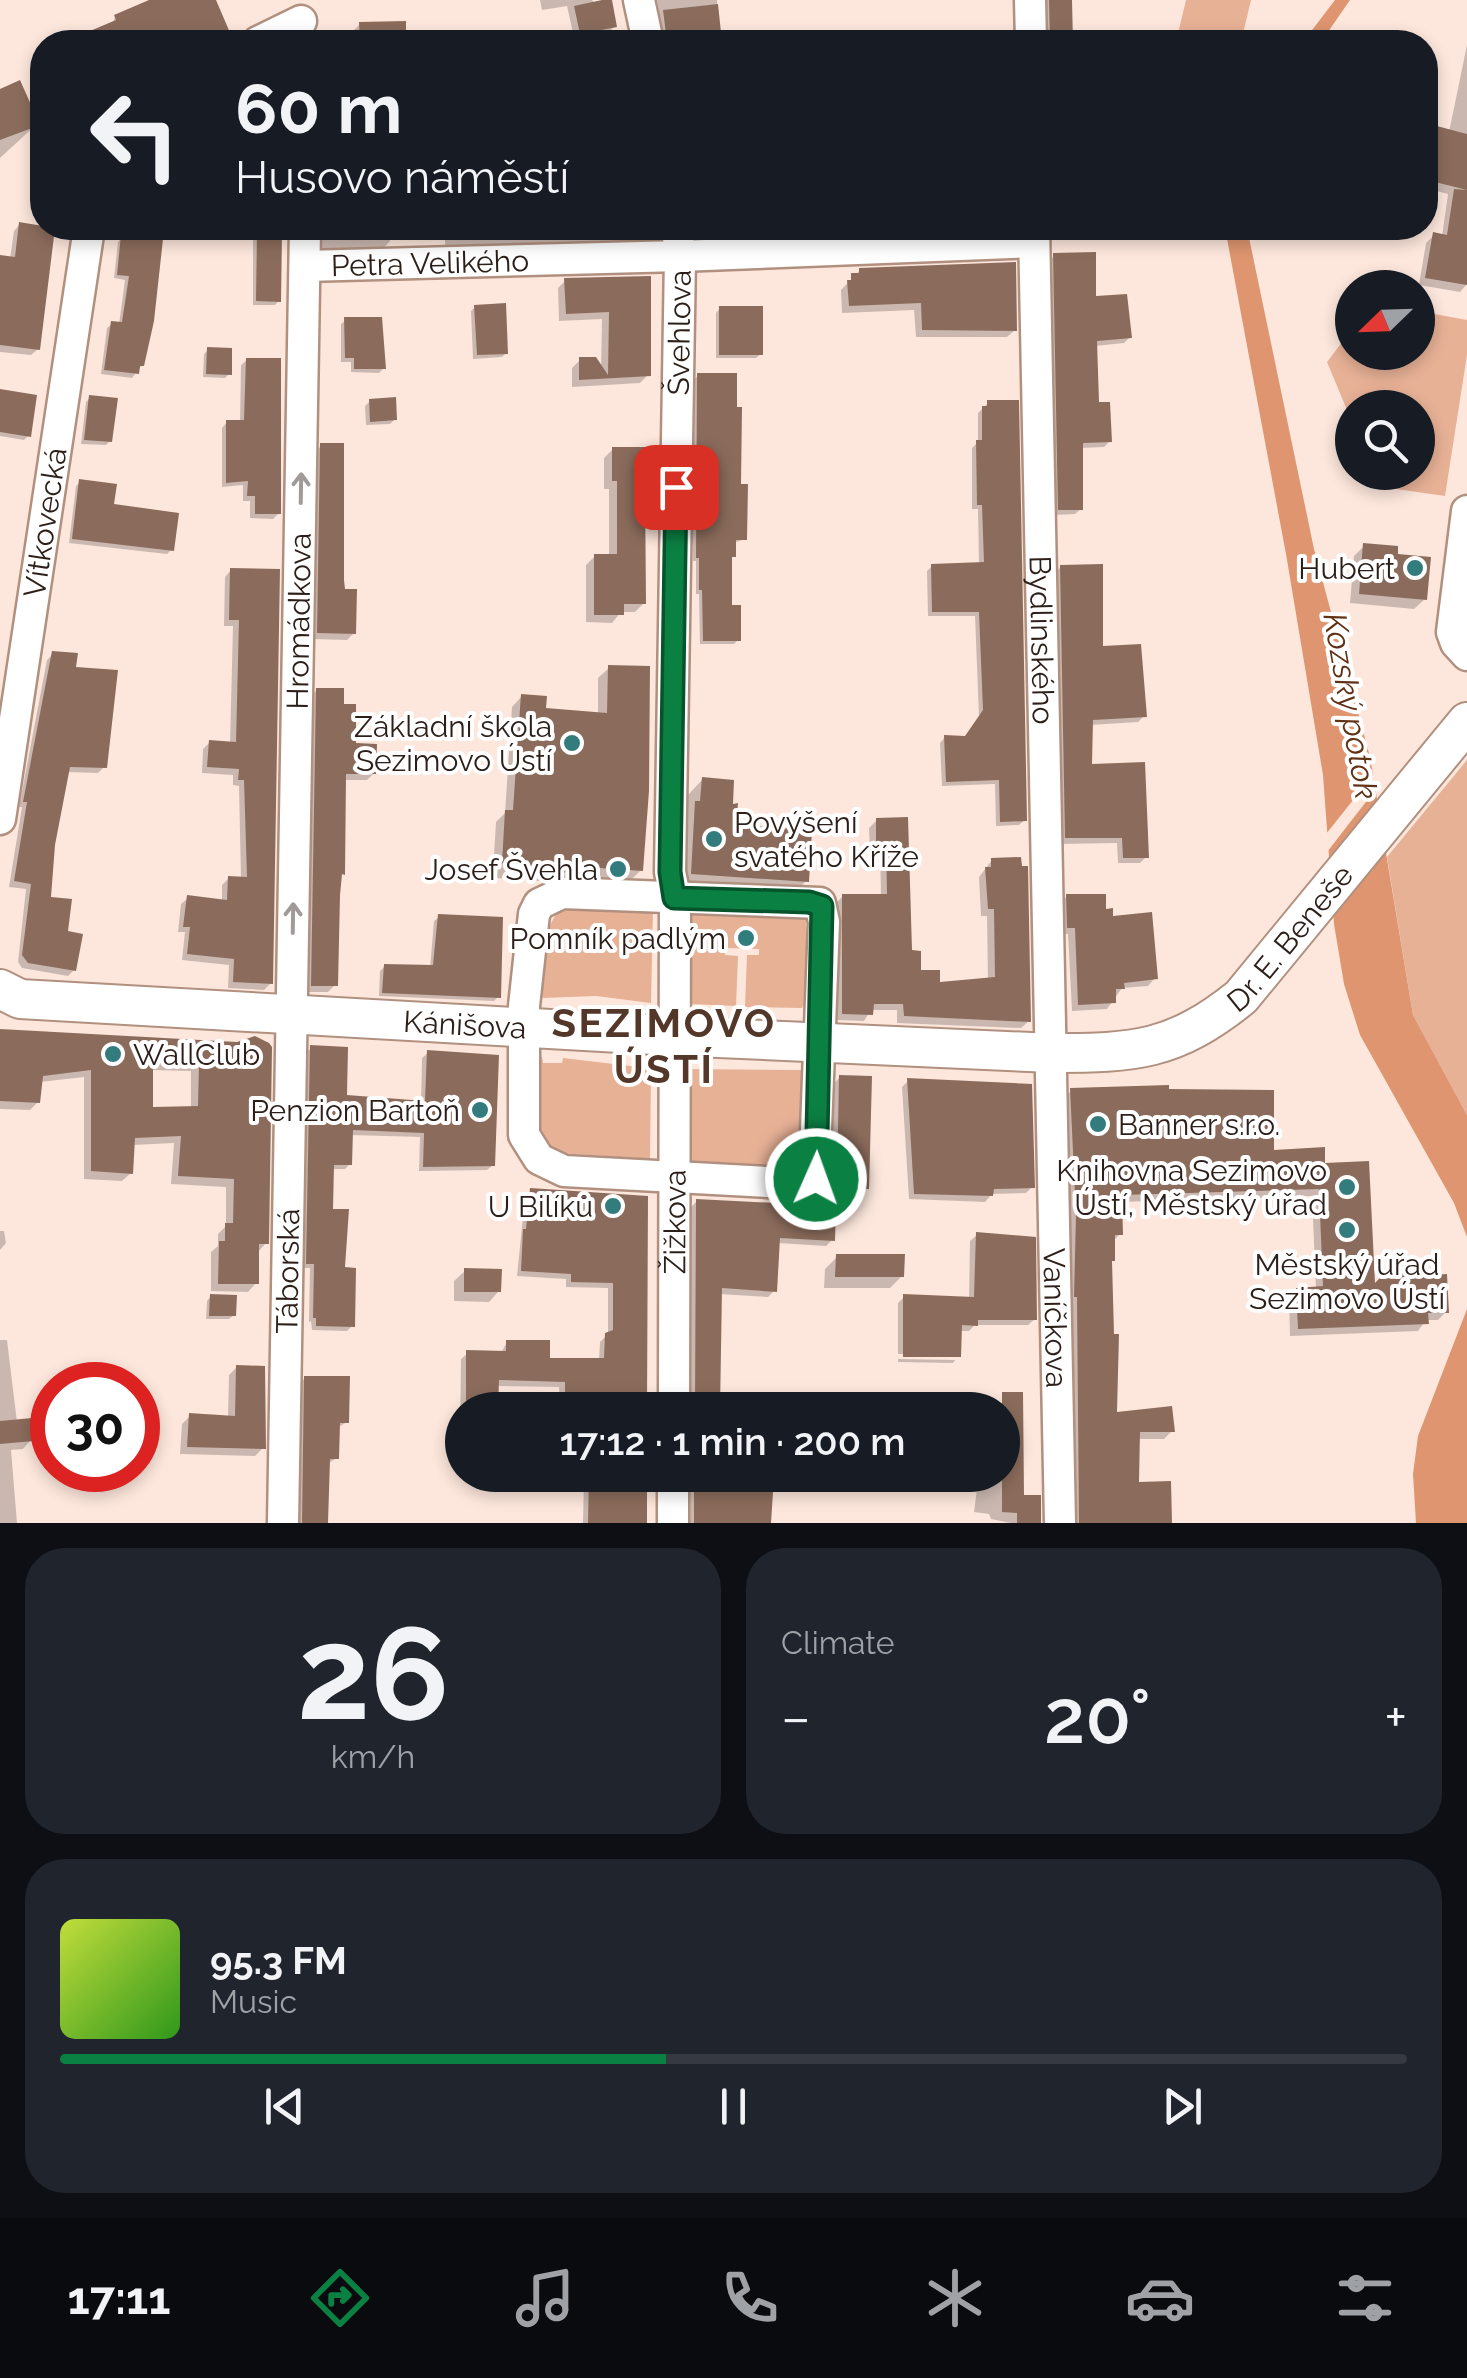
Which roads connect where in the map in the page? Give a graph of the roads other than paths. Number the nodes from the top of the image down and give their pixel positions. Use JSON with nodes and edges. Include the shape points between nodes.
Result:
{"nodes":[{"id":1,"x":640,"y":0,"type":"edge"},
{"id":2,"x":1030,"y":0,"type":"edge"},
{"id":3,"x":646,"y":30,"type":"edge"},
{"id":4,"x":1031,"y":30,"type":"edge"},
{"id":5,"x":87,"y":240,"type":"edge"},
{"id":6,"x":305,"y":240,"type":"edge"},
{"id":7,"x":780,"y":240,"type":"edge"},
{"id":8,"x":1034,"y":240,"type":"edge"},
{"id":9,"x":678,"y":242,"type":"edge"},
{"id":10,"x":305,"y":266,"type":"junction"},
{"id":11,"x":1467,"y":511,"type":"edge"},
{"id":12,"x":1467,"y":655,"type":"edge"},
{"id":13,"x":1467,"y":722,"type":"edge"},
{"id":14,"x":0,"y":818,"type":"edge"},
{"id":15,"x":674,"y":898,"type":"junction"},
{"id":16,"x":0,"y":989,"type":"edge"},
{"id":17,"x":292,"y":1016,"type":"junction"},
{"id":18,"x":526,"y":1026,"type":"junction"},
{"id":19,"x":674,"y":1036,"type":"junction"},
{"id":20,"x":821,"y":1042,"type":"junction"},
{"id":21,"x":1052,"y":1053,"type":"junction"},
{"id":22,"x":674,"y":1178,"type":"junction"},
{"id":23,"x":674,"y":1392,"type":"edge"},
{"id":24,"x":674,"y":1492,"type":"edge"},
{"id":25,"x":282,"y":1523,"type":"edge"},
{"id":26,"x":674,"y":1523,"type":"edge"},
{"id":27,"x":1060,"y":1523,"type":"edge"}],
"edges":[{"from":1,"to":3,"type":"street"},
{"from":2,"to":4,"type":"street"},
{"from":5,"to":14,"type":"street","name":"Vítkovecká"},
{"from":6,"to":10,"type":"street","name":"Hromádkova"},
{"from":7,"to":9,"type":"street","name":"Petra Velikého"},
{"from":8,"to":21,"type":"street","name":"Bydlinského"},
{"from":9,"to":10,"type":"street","name":"Petra Velikého"},
{"from":9,"to":15,"type":"street","name":"Švehlova"},
{"from":17,"to":10,"type":"street","name":"Hromádkova","one_way":true},
{"from":11,"to":12,"type":"street","via":[[1452,632]]},
{"from":13,"to":21,"type":"street","name":"Dr. E. Beneše","via":[[1255,983],[1208,1023],[1125,1053]]},
{"from":15,"to":18,"type":"street","via":[[562,893],[540,904]]},
{"from":15,"to":19,"type":"street","name":"Švehlova"},
{"from":15,"to":20,"type":"street","via":[[820,904]]},
{"from":16,"to":17,"type":"street","name":"Kánišova","via":[[20,999]]},
{"from":17,"to":18,"type":"street","name":"Kánišova"},
{"from":17,"to":25,"type":"street","name":"Táborská"},
{"from":18,"to":19,"type":"street","name":"Kánišova"},
{"from":18,"to":22,"type":"street","via":[[524,1135],[539,1159],[564,1170]]},
{"from":19,"to":20,"type":"street","name":"Kánišova"},
{"from":19,"to":22,"type":"street","name":"Žižkova"},
{"from":20,"to":21,"type":"street","name":"Kánišova"},
{"from":20,"to":22,"type":"street","via":[[814,1181]]},
{"from":21,"to":27,"type":"street","name":"Vaníčkova"},
{"from":22,"to":23,"type":"street","name":"Žižkova"},
{"from":24,"to":26,"type":"street"}]}
